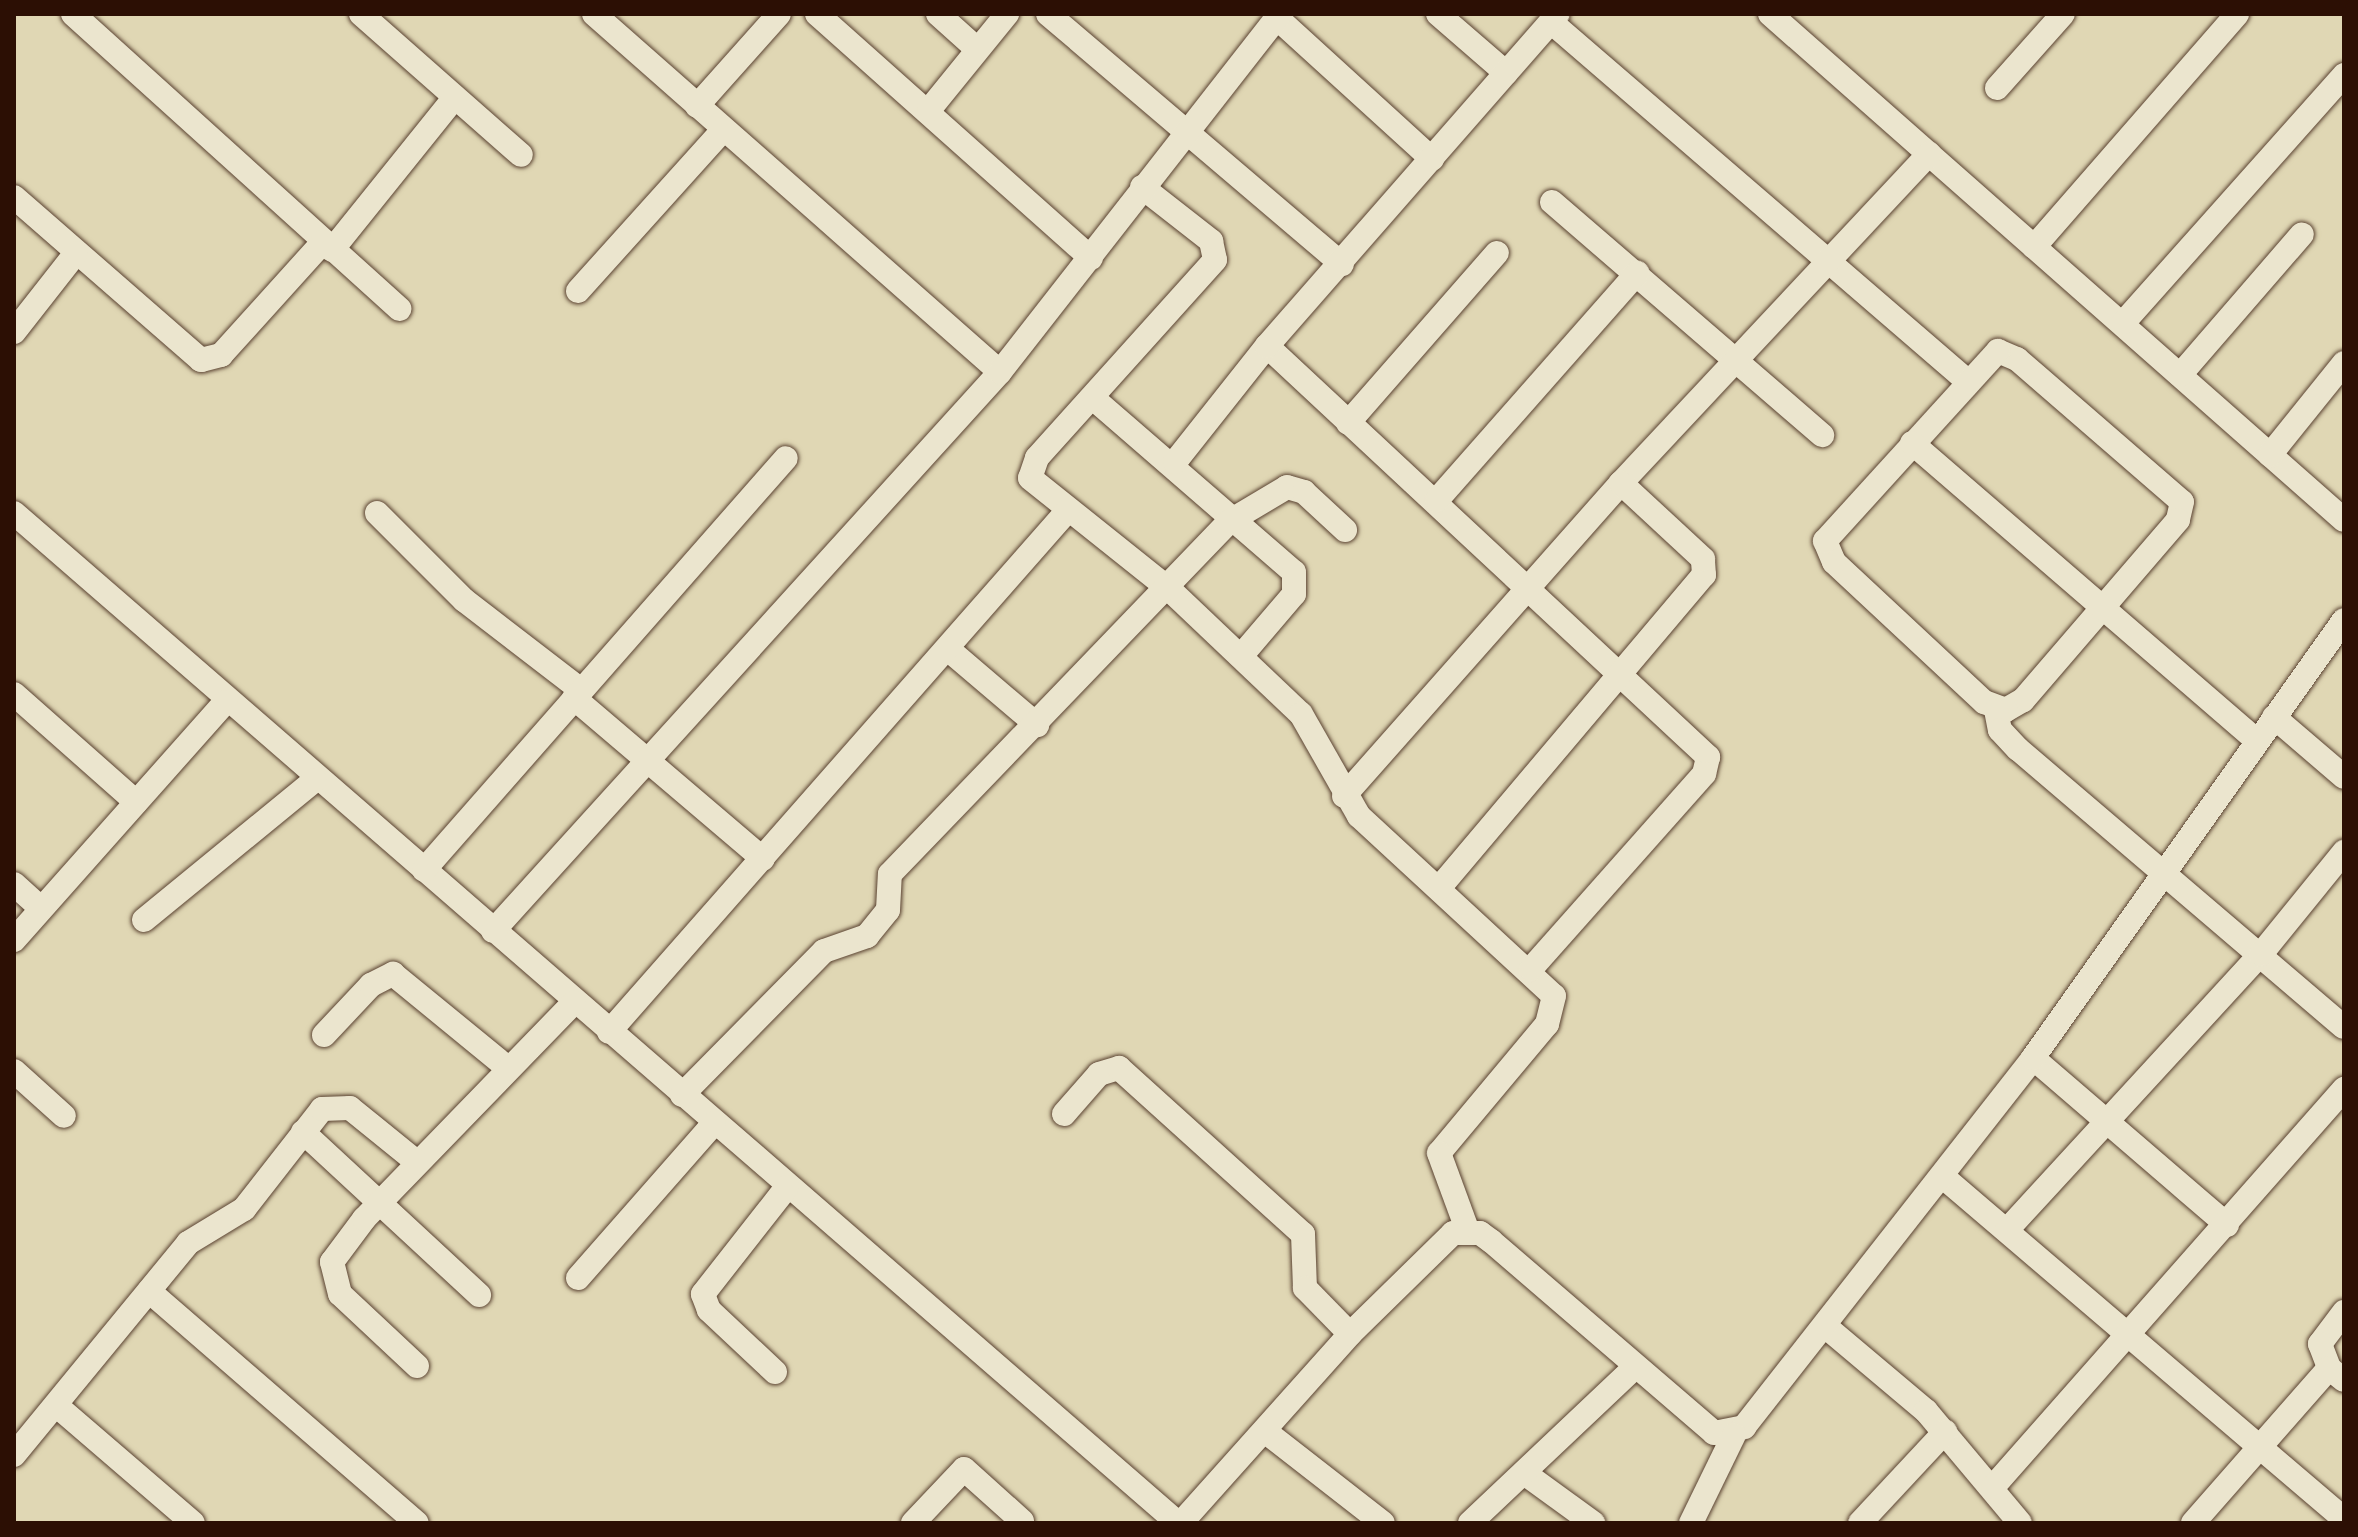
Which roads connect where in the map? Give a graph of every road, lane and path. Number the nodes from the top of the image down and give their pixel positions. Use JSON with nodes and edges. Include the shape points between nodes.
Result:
{"nodes":[{"id":1,"x":73,"y":14,"type":"edge"},
{"id":2,"x":361,"y":14,"type":"edge"},
{"id":3,"x":594,"y":14,"type":"edge"},
{"id":4,"x":779,"y":14,"type":"edge"},
{"id":5,"x":817,"y":14,"type":"edge"},
{"id":6,"x":938,"y":14,"type":"edge"},
{"id":7,"x":1007,"y":14,"type":"edge"},
{"id":8,"x":1048,"y":14,"type":"edge"},
{"id":9,"x":1438,"y":14,"type":"edge"},
{"id":10,"x":1770,"y":14,"type":"edge"},
{"id":11,"x":2063,"y":14,"type":"edge"},
{"id":12,"x":2237,"y":14,"type":"edge"},
{"id":13,"x":1278,"y":16,"type":"edge"},
{"id":14,"x":1555,"y":18,"type":"edge"},
{"id":15,"x":977,"y":49,"type":"junction"},
{"id":16,"x":1506,"y":73,"type":"junction"},
{"id":17,"x":2344,"y":75,"type":"edge"},
{"id":18,"x":1997,"y":88,"type":"dead end"},
{"id":19,"x":455,"y":97,"type":"junction"},
{"id":20,"x":697,"y":106,"type":"junction"},
{"id":21,"x":929,"y":110,"type":"junction"},
{"id":22,"x":1188,"y":126,"type":"junction"},
{"id":23,"x":723,"y":130,"type":"junction"},
{"id":24,"x":1929,"y":154,"type":"junction"},
{"id":25,"x":521,"y":155,"type":"dead end"},
{"id":26,"x":1432,"y":159,"type":"junction"},
{"id":27,"x":1142,"y":187,"type":"junction"},
{"id":28,"x":14,"y":197,"type":"edge"},
{"id":29,"x":1552,"y":202,"type":"dead end"},
{"id":30,"x":2302,"y":234,"type":"dead end"},
{"id":31,"x":328,"y":246,"type":"junction"},
{"id":32,"x":2034,"y":247,"type":"junction"},
{"id":33,"x":76,"y":253,"type":"junction"},
{"id":34,"x":1497,"y":253,"type":"dead end"},
{"id":35,"x":1091,"y":258,"type":"junction"},
{"id":36,"x":1342,"y":264,"type":"junction"},
{"id":37,"x":1831,"y":264,"type":"junction"},
{"id":38,"x":1637,"y":273,"type":"junction"},
{"id":39,"x":578,"y":291,"type":"dead end"},
{"id":40,"x":399,"y":309,"type":"dead end"},
{"id":41,"x":2124,"y":322,"type":"junction"},
{"id":42,"x":14,"y":332,"type":"edge"},
{"id":43,"x":1267,"y":346,"type":"junction"},
{"id":44,"x":1737,"y":362,"type":"junction"},
{"id":45,"x":2344,"y":363,"type":"edge"},
{"id":46,"x":1000,"y":372,"type":"junction"},
{"id":47,"x":2180,"y":375,"type":"junction"},
{"id":48,"x":1966,"y":380,"type":"junction"},
{"id":49,"x":1094,"y":399,"type":"junction"},
{"id":50,"x":1348,"y":423,"type":"junction"},
{"id":51,"x":1822,"y":435,"type":"dead end"},
{"id":52,"x":1912,"y":443,"type":"junction"},
{"id":53,"x":2270,"y":455,"type":"junction"},
{"id":54,"x":786,"y":458,"type":"dead end"},
{"id":55,"x":1175,"y":462,"type":"junction"},
{"id":56,"x":1621,"y":483,"type":"junction"},
{"id":57,"x":1437,"y":500,"type":"junction"},
{"id":58,"x":1068,"y":510,"type":"junction"},
{"id":59,"x":14,"y":513,"type":"edge"},
{"id":60,"x":377,"y":513,"type":"dead end"},
{"id":61,"x":1237,"y":517,"type":"junction"},
{"id":62,"x":2344,"y":520,"type":"edge"},
{"id":63,"x":1345,"y":530,"type":"dead end"},
{"id":64,"x":1168,"y":588,"type":"junction"},
{"id":65,"x":1527,"y":588,"type":"junction"},
{"id":66,"x":2105,"y":606,"type":"junction"},
{"id":67,"x":2344,"y":620,"type":"edge"},
{"id":68,"x":949,"y":650,"type":"junction"},
{"id":69,"x":1241,"y":656,"type":"junction"},
{"id":70,"x":1625,"y":674,"type":"junction"},
{"id":71,"x":14,"y":694,"type":"edge"},
{"id":72,"x":578,"y":694,"type":"junction"},
{"id":73,"x":225,"y":702,"type":"junction"},
{"id":74,"x":1996,"y":710,"type":"junction"},
{"id":75,"x":2274,"y":717,"type":"junction"},
{"id":76,"x":1037,"y":725,"type":"junction"},
{"id":77,"x":2257,"y":741,"type":"junction"},
{"id":78,"x":652,"y":758,"type":"junction"},
{"id":79,"x":2344,"y":777,"type":"edge"},
{"id":80,"x":315,"y":780,"type":"junction"},
{"id":81,"x":1344,"y":796,"type":"junction"},
{"id":82,"x":136,"y":802,"type":"junction"},
{"id":83,"x":2344,"y":852,"type":"edge"},
{"id":84,"x":763,"y":859,"type":"junction"},
{"id":85,"x":2165,"y":869,"type":"junction"},
{"id":86,"x":424,"y":870,"type":"junction"},
{"id":87,"x":14,"y":884,"type":"edge"},
{"id":88,"x":1440,"y":887,"type":"junction"},
{"id":89,"x":41,"y":908,"type":"junction"},
{"id":90,"x":144,"y":920,"type":"dead end"},
{"id":91,"x":493,"y":931,"type":"junction"},
{"id":92,"x":14,"y":940,"type":"edge"},
{"id":93,"x":2261,"y":954,"type":"junction"},
{"id":94,"x":1531,"y":969,"type":"junction"},
{"id":95,"x":573,"y":1003,"type":"junction"},
{"id":96,"x":2344,"y":1027,"type":"edge"},
{"id":97,"x":609,"y":1032,"type":"junction"},
{"id":98,"x":324,"y":1035,"type":"dead end"},
{"id":99,"x":2033,"y":1058,"type":"junction"},
{"id":100,"x":508,"y":1068,"type":"junction"},
{"id":101,"x":14,"y":1071,"type":"edge"},
{"id":102,"x":2344,"y":1089,"type":"edge"},
{"id":103,"x":682,"y":1095,"type":"junction"},
{"id":104,"x":1064,"y":1114,"type":"dead end"},
{"id":105,"x":64,"y":1116,"type":"dead end"},
{"id":106,"x":2107,"y":1121,"type":"junction"},
{"id":107,"x":714,"y":1123,"type":"junction"},
{"id":108,"x":303,"y":1132,"type":"junction"},
{"id":109,"x":418,"y":1163,"type":"junction"},
{"id":110,"x":1942,"y":1176,"type":"junction"},
{"id":111,"x":787,"y":1187,"type":"junction"},
{"id":112,"x":382,"y":1199,"type":"junction"},
{"id":113,"x":2227,"y":1225,"type":"junction"},
{"id":114,"x":2007,"y":1230,"type":"junction"},
{"id":115,"x":1468,"y":1232,"type":"junction"},
{"id":116,"x":578,"y":1278,"type":"dead end"},
{"id":117,"x":149,"y":1291,"type":"junction"},
{"id":118,"x":479,"y":1295,"type":"dead end"},
{"id":119,"x":2344,"y":1312,"type":"edge"},
{"id":120,"x":1825,"y":1326,"type":"junction"},
{"id":121,"x":1350,"y":1334,"type":"junction"},
{"id":122,"x":2130,"y":1339,"type":"junction"},
{"id":123,"x":417,"y":1366,"type":"dead end"},
{"id":124,"x":1634,"y":1368,"type":"junction"},
{"id":125,"x":775,"y":1372,"type":"dead end"},
{"id":126,"x":2336,"y":1374,"type":"edge"},
{"id":127,"x":57,"y":1406,"type":"junction"},
{"id":128,"x":1266,"y":1432,"type":"junction"},
{"id":129,"x":1945,"y":1432,"type":"junction"},
{"id":130,"x":1734,"y":1435,"type":"junction"},
{"id":131,"x":2262,"y":1450,"type":"junction"},
{"id":132,"x":14,"y":1455,"type":"edge"},
{"id":133,"x":1527,"y":1475,"type":"junction"},
{"id":134,"x":1993,"y":1487,"type":"junction"},
{"id":135,"x":2344,"y":1519,"type":"edge"},
{"id":136,"x":1022,"y":1521,"type":"dead end"},
{"id":137,"x":193,"y":1523,"type":"edge"},
{"id":138,"x":417,"y":1523,"type":"edge"},
{"id":139,"x":913,"y":1523,"type":"edge"},
{"id":140,"x":1180,"y":1523,"type":"edge"},
{"id":141,"x":1383,"y":1523,"type":"edge"},
{"id":142,"x":1470,"y":1523,"type":"edge"},
{"id":143,"x":1593,"y":1523,"type":"edge"},
{"id":144,"x":1691,"y":1523,"type":"edge"},
{"id":145,"x":1860,"y":1523,"type":"edge"},
{"id":146,"x":2020,"y":1523,"type":"edge"},
{"id":147,"x":2193,"y":1523,"type":"edge"}],
"edges":[{"from":1,"to":31,"type":"street"},
{"from":2,"to":19,"type":"street"},
{"from":3,"to":20,"type":"street"},
{"from":4,"to":20,"type":"street"},
{"from":5,"to":21,"type":"street"},
{"from":6,"to":15,"type":"street"},
{"from":7,"to":15,"type":"street"},
{"from":8,"to":22,"type":"street"},
{"from":9,"to":16,"type":"street"},
{"from":10,"to":24,"type":"street"},
{"from":11,"to":18,"type":"street"},
{"from":12,"to":32,"type":"street"},
{"from":13,"to":22,"type":"street"},
{"from":13,"to":26,"type":"street"},
{"from":14,"to":16,"type":"street"},
{"from":14,"to":37,"type":"street"},
{"from":15,"to":21,"type":"street"},
{"from":16,"to":26,"type":"street"},
{"from":17,"to":41,"type":"street"},
{"from":19,"to":25,"type":"street"},
{"from":19,"to":31,"type":"street"},
{"from":20,"to":23,"type":"street"},
{"from":21,"to":35,"type":"street"},
{"from":22,"to":27,"type":"street"},
{"from":22,"to":36,"type":"street"},
{"from":23,"to":39,"type":"street"},
{"from":23,"to":46,"type":"street"},
{"from":24,"to":32,"type":"street"},
{"from":24,"to":37,"type":"street"},
{"from":26,"to":36,"type":"street"},
{"from":27,"to":35,"type":"street"},
{"from":27,"to":49,"type":"street","via":[[1211,241],[1215,260]]},
{"from":28,"to":33,"type":"street"},
{"from":29,"to":38,"type":"street"},
{"from":30,"to":47,"type":"street"},
{"from":31,"to":33,"type":"street","via":[[211,360],[190,353]]},
{"from":31,"to":40,"type":"street"},
{"from":32,"to":41,"type":"street"},
{"from":33,"to":42,"type":"street"},
{"from":34,"to":50,"type":"street"},
{"from":35,"to":46,"type":"street"},
{"from":36,"to":43,"type":"street"},
{"from":37,"to":44,"type":"street"},
{"from":37,"to":48,"type":"street"},
{"from":38,"to":44,"type":"street"},
{"from":38,"to":57,"type":"street"},
{"from":41,"to":47,"type":"street"},
{"from":43,"to":50,"type":"street"},
{"from":43,"to":55,"type":"street"},
{"from":44,"to":51,"type":"street"},
{"from":44,"to":56,"type":"street"},
{"from":45,"to":53,"type":"street"},
{"from":46,"to":78,"type":"street"},
{"from":47,"to":53,"type":"street"},
{"from":48,"to":52,"type":"street"},
{"from":48,"to":66,"type":"street","via":[[1987,357],[2006,352],[2178,493],[2178,520]]},
{"from":49,"to":55,"type":"street"},
{"from":49,"to":58,"type":"street","via":[[1029,473]]},
{"from":50,"to":57,"type":"street"},
{"from":52,"to":66,"type":"street"},
{"from":52,"to":74,"type":"street","via":[[1832,531],[1826,551]]},
{"from":53,"to":62,"type":"street"},
{"from":54,"to":72,"type":"street"},
{"from":55,"to":61,"type":"street"},
{"from":56,"to":65,"type":"street"},
{"from":56,"to":70,"type":"street","via":[[1705,567],[1690,598]]},
{"from":57,"to":65,"type":"street"},
{"from":58,"to":64,"type":"street"},
{"from":58,"to":68,"type":"street"},
{"from":59,"to":73,"type":"street"},
{"from":60,"to":72,"type":"street","via":[[464,600]]},
{"from":61,"to":63,"type":"street","via":[[1279,487],[1295,487]]},
{"from":61,"to":64,"type":"street"},
{"from":61,"to":69,"type":"street","via":[[1294,572],[1299,587]]},
{"from":64,"to":69,"type":"street"},
{"from":64,"to":76,"type":"street"},
{"from":65,"to":70,"type":"street"},
{"from":65,"to":81,"type":"street"},
{"from":66,"to":74,"type":"street","via":[[2023,700]]},
{"from":66,"to":77,"type":"street"},
{"from":67,"to":75,"type":"street"},
{"from":68,"to":76,"type":"street"},
{"from":68,"to":84,"type":"street"},
{"from":69,"to":81,"type":"street","via":[[1309,726]]},
{"from":70,"to":88,"type":"street"},
{"from":70,"to":94,"type":"street","via":[[1704,750],[1708,766]]},
{"from":71,"to":82,"type":"street"},
{"from":72,"to":78,"type":"street"},
{"from":72,"to":86,"type":"street"},
{"from":73,"to":80,"type":"street"},
{"from":73,"to":82,"type":"street"},
{"from":74,"to":85,"type":"street","via":[[2000,730],[2018,749]]},
{"from":75,"to":77,"type":"street"},
{"from":75,"to":79,"type":"street"},
{"from":76,"to":103,"type":"street","via":[[890,874],[888,910],[867,936],[824,951]]},
{"from":77,"to":85,"type":"street"},
{"from":78,"to":84,"type":"street"},
{"from":78,"to":91,"type":"street"},
{"from":80,"to":86,"type":"street"},
{"from":80,"to":90,"type":"street"},
{"from":81,"to":88,"type":"street"},
{"from":82,"to":89,"type":"street"},
{"from":83,"to":93,"type":"street"},
{"from":84,"to":97,"type":"street"},
{"from":85,"to":93,"type":"street"},
{"from":85,"to":99,"type":"street"},
{"from":86,"to":91,"type":"street"},
{"from":87,"to":89,"type":"street"},
{"from":88,"to":94,"type":"street"},
{"from":89,"to":92,"type":"street"},
{"from":91,"to":95,"type":"street"},
{"from":93,"to":96,"type":"street"},
{"from":93,"to":106,"type":"street"},
{"from":94,"to":115,"type":"street","via":[[1554,996],[1555,1010],[1439,1153]]},
{"from":95,"to":97,"type":"street"},
{"from":95,"to":100,"type":"street"},
{"from":97,"to":103,"type":"street"},
{"from":98,"to":100,"type":"street","via":[[371,985],[393,974]]},
{"from":99,"to":106,"type":"street"},
{"from":99,"to":110,"type":"street"},
{"from":100,"to":109,"type":"street"},
{"from":101,"to":105,"type":"street"},
{"from":102,"to":113,"type":"street"},
{"from":103,"to":107,"type":"street"},
{"from":104,"to":121,"type":"street","via":[[1099,1074],[1119,1068],[1303,1234],[1305,1288]]},
{"from":106,"to":113,"type":"street"},
{"from":106,"to":114,"type":"street"},
{"from":107,"to":111,"type":"street"},
{"from":107,"to":116,"type":"street"},
{"from":108,"to":109,"type":"street","via":[[322,1109],[341,1104]]},
{"from":108,"to":112,"type":"street"},
{"from":108,"to":117,"type":"street","via":[[244,1209],[197,1234]]},
{"from":109,"to":112,"type":"street"},
{"from":110,"to":114,"type":"street"},
{"from":110,"to":120,"type":"street"},
{"from":111,"to":125,"type":"street","via":[[703,1294],[709,1310]]},
{"from":111,"to":140,"type":"street"},
{"from":112,"to":118,"type":"street"},
{"from":112,"to":123,"type":"street","via":[[337,1251],[330,1272],[340,1294]]},
{"from":113,"to":122,"type":"street"},
{"from":114,"to":122,"type":"street"},
{"from":115,"to":121,"type":"street","via":[[1439,1242]]},
{"from":115,"to":124,"type":"street","via":[[1491,1241]]},
{"from":117,"to":127,"type":"street"},
{"from":117,"to":138,"type":"street"},
{"from":119,"to":126,"type":"street","via":[[2320,1344]]},
{"from":120,"to":129,"type":"street"},
{"from":120,"to":130,"type":"street"},
{"from":121,"to":128,"type":"street"},
{"from":122,"to":131,"type":"street"},
{"from":122,"to":134,"type":"street"},
{"from":124,"to":130,"type":"street","via":[[1714,1433]]},
{"from":124,"to":133,"type":"street"},
{"from":126,"to":131,"type":"street"},
{"from":127,"to":132,"type":"street"},
{"from":127,"to":137,"type":"street"},
{"from":128,"to":140,"type":"street"},
{"from":128,"to":141,"type":"street"},
{"from":129,"to":134,"type":"street"},
{"from":129,"to":145,"type":"street"},
{"from":130,"to":144,"type":"street"},
{"from":131,"to":135,"type":"street"},
{"from":131,"to":147,"type":"street"},
{"from":133,"to":142,"type":"street"},
{"from":133,"to":143,"type":"street"},
{"from":134,"to":146,"type":"street"},
{"from":136,"to":139,"type":"street","via":[[964,1469]]}]}
